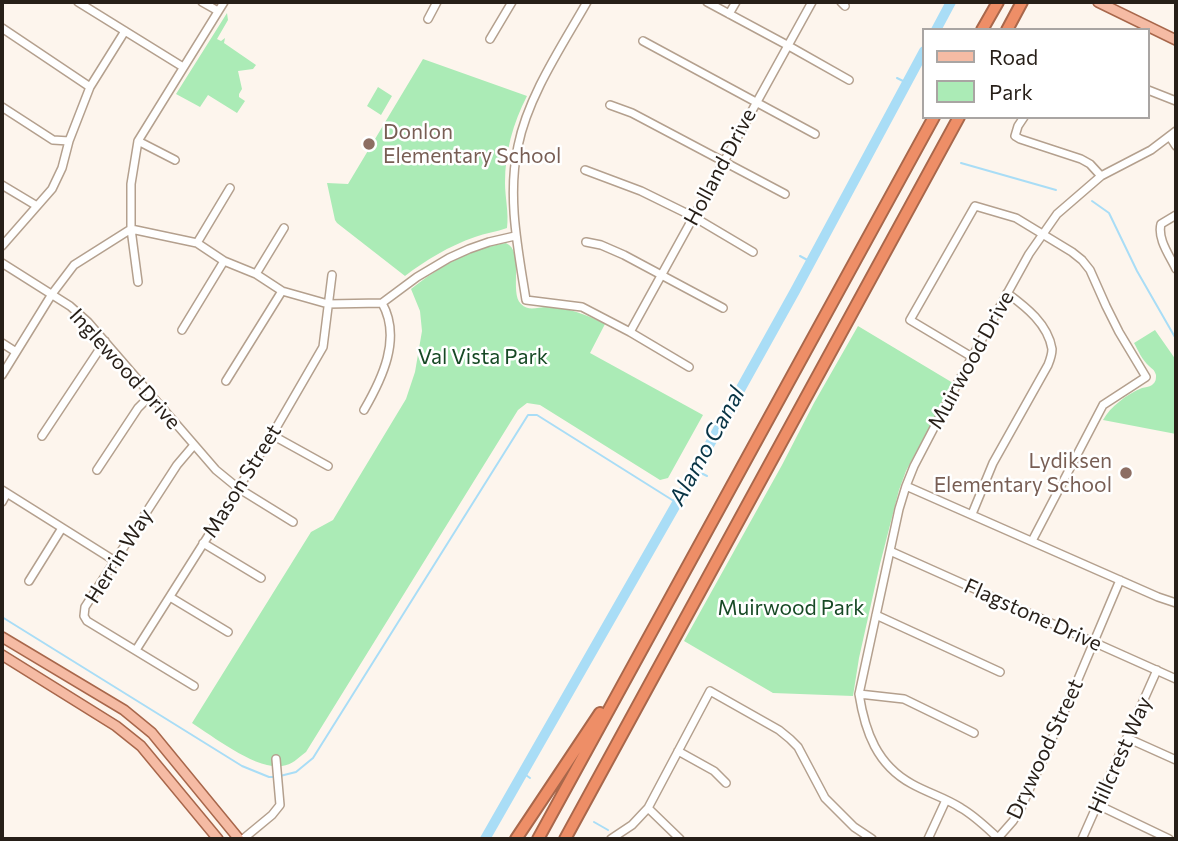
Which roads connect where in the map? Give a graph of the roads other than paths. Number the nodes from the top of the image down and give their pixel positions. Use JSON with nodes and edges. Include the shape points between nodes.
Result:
{"nodes":[{"id":1,"x":78,"y":2,"type":"edge"},
{"id":2,"x":202,"y":2,"type":"edge"},
{"id":3,"x":224,"y":2,"type":"edge"},
{"id":4,"x":437,"y":2,"type":"edge"},
{"id":5,"x":512,"y":2,"type":"edge"},
{"id":6,"x":587,"y":2,"type":"edge"},
{"id":7,"x":707,"y":2,"type":"edge"},
{"id":8,"x":736,"y":2,"type":"edge"},
{"id":9,"x":811,"y":2,"type":"edge"},
{"id":10,"x":998,"y":2,"type":"edge"},
{"id":11,"x":1022,"y":2,"type":"edge"},
{"id":12,"x":1098,"y":2,"type":"edge"},
{"id":13,"x":218,"y":11,"type":"junction"},
{"id":14,"x":729,"y":14,"type":"junction"},
{"id":15,"x":428,"y":19,"type":"dead end"},
{"id":16,"x":2,"y":28,"type":"edge"},
{"id":17,"x":983,"y":28,"type":"edge"},
{"id":18,"x":1008,"y":28,"type":"edge"},
{"id":19,"x":125,"y":31,"type":"junction"},
{"id":20,"x":490,"y":39,"type":"dead end"},
{"id":21,"x":1176,"y":40,"type":"edge"},
{"id":22,"x":643,"y":41,"type":"dead end"},
{"id":23,"x":787,"y":45,"type":"junction"},
{"id":24,"x":183,"y":67,"type":"junction"},
{"id":25,"x":849,"y":80,"type":"dead end"},
{"id":26,"x":90,"y":87,"type":"junction"},
{"id":27,"x":1150,"y":91,"type":"edge"},
{"id":28,"x":1176,"y":101,"type":"edge"},
{"id":29,"x":755,"y":102,"type":"junction"},
{"id":30,"x":610,"y":105,"type":"dead end"},
{"id":31,"x":2,"y":107,"type":"edge"},
{"id":32,"x":933,"y":119,"type":"edge"},
{"id":33,"x":958,"y":119,"type":"edge"},
{"id":34,"x":1023,"y":119,"type":"edge"},
{"id":35,"x":815,"y":134,"type":"dead end"},
{"id":36,"x":1173,"y":134,"type":"edge"},
{"id":37,"x":69,"y":141,"type":"junction"},
{"id":38,"x":138,"y":141,"type":"junction"},
{"id":39,"x":1176,"y":146,"type":"edge"},
{"id":40,"x":175,"y":160,"type":"dead end"},
{"id":41,"x":723,"y":160,"type":"junction"},
{"id":42,"x":585,"y":170,"type":"dead end"},
{"id":43,"x":1101,"y":176,"type":"junction"},
{"id":44,"x":2,"y":185,"type":"edge"},
{"id":45,"x":230,"y":188,"type":"dead end"},
{"id":46,"x":785,"y":194,"type":"dead end"},
{"id":47,"x":37,"y":206,"type":"junction"},
{"id":48,"x":1176,"y":215,"type":"edge"},
{"id":49,"x":694,"y":216,"type":"junction"},
{"id":50,"x":284,"y":228,"type":"dead end"},
{"id":51,"x":131,"y":229,"type":"junction"},
{"id":52,"x":1042,"y":234,"type":"junction"},
{"id":53,"x":515,"y":236,"type":"junction"},
{"id":54,"x":586,"y":242,"type":"dead end"},
{"id":55,"x":197,"y":243,"type":"junction"},
{"id":56,"x":2,"y":246,"type":"edge"},
{"id":57,"x":753,"y":252,"type":"dead end"},
{"id":58,"x":224,"y":261,"type":"junction"},
{"id":59,"x":2,"y":263,"type":"edge"},
{"id":60,"x":1176,"y":269,"type":"edge"},
{"id":61,"x":256,"y":274,"type":"junction"},
{"id":62,"x":332,"y":275,"type":"dead end"},
{"id":63,"x":662,"y":275,"type":"junction"},
{"id":64,"x":138,"y":282,"type":"dead end"},
{"id":65,"x":282,"y":291,"type":"junction"},
{"id":66,"x":1007,"y":293,"type":"junction"},
{"id":67,"x":52,"y":294,"type":"junction"},
{"id":68,"x":382,"y":303,"type":"junction"},
{"id":69,"x":328,"y":304,"type":"junction"},
{"id":70,"x":723,"y":308,"type":"dead end"},
{"id":71,"x":182,"y":330,"type":"dead end"},
{"id":72,"x":630,"y":332,"type":"junction"},
{"id":73,"x":105,"y":341,"type":"junction"},
{"id":74,"x":2,"y":343,"type":"edge"},
{"id":75,"x":16,"y":352,"type":"junction"},
{"id":76,"x":972,"y":357,"type":"junction"},
{"id":77,"x":689,"y":367,"type":"dead end"},
{"id":78,"x":2,"y":375,"type":"edge"},
{"id":79,"x":226,"y":381,"type":"dead end"},
{"id":80,"x":150,"y":395,"type":"junction"},
{"id":81,"x":364,"y":410,"type":"dead end"},
{"id":82,"x":271,"y":435,"type":"junction"},
{"id":83,"x":42,"y":436,"type":"dead end"},
{"id":84,"x":194,"y":445,"type":"junction"},
{"id":85,"x":328,"y":466,"type":"dead end"},
{"id":86,"x":97,"y":470,"type":"dead end"},
{"id":87,"x":905,"y":485,"type":"junction"},
{"id":88,"x":238,"y":488,"type":"junction"},
{"id":89,"x":5,"y":492,"type":"edge"},
{"id":90,"x":2,"y":502,"type":"edge"},
{"id":91,"x":972,"y":514,"type":"junction"},
{"id":92,"x":293,"y":522,"type":"dead end"},
{"id":93,"x":62,"y":528,"type":"junction"},
{"id":94,"x":1032,"y":541,"type":"junction"},
{"id":95,"x":203,"y":542,"type":"junction"},
{"id":96,"x":890,"y":551,"type":"junction"},
{"id":97,"x":115,"y":561,"type":"junction"},
{"id":98,"x":261,"y":578,"type":"dead end"},
{"id":99,"x":1120,"y":580,"type":"junction"},
{"id":100,"x":29,"y":581,"type":"dead end"},
{"id":101,"x":170,"y":597,"type":"junction"},
{"id":102,"x":1176,"y":603,"type":"edge"},
{"id":103,"x":876,"y":615,"type":"junction"},
{"id":104,"x":228,"y":632,"type":"dead end"},
{"id":105,"x":2,"y":637,"type":"edge"},
{"id":106,"x":1094,"y":642,"type":"junction"},
{"id":107,"x":136,"y":650,"type":"junction"},
{"id":108,"x":2,"y":655,"type":"edge"},
{"id":109,"x":1157,"y":670,"type":"junction"},
{"id":110,"x":1000,"y":672,"type":"dead end"},
{"id":111,"x":1176,"y":678,"type":"edge"},
{"id":112,"x":624,"y":684,"type":"junction"},
{"id":113,"x":194,"y":686,"type":"dead end"},
{"id":114,"x":859,"y":694,"type":"junction"},
{"id":115,"x":974,"y":733,"type":"dead end"},
{"id":116,"x":1127,"y":737,"type":"junction"},
{"id":117,"x":678,"y":751,"type":"junction"},
{"id":118,"x":276,"y":759,"type":"dead end"},
{"id":119,"x":1176,"y":760,"type":"edge"},
{"id":120,"x":726,"y":783,"type":"dead end"},
{"id":121,"x":946,"y":800,"type":"junction"},
{"id":122,"x":1098,"y":805,"type":"junction"},
{"id":123,"x":648,"y":808,"type":"junction"},
{"id":124,"x":218,"y":839,"type":"edge"},
{"id":125,"x":241,"y":839,"type":"edge"},
{"id":126,"x":516,"y":839,"type":"edge"},
{"id":127,"x":538,"y":839,"type":"edge"},
{"id":128,"x":565,"y":839,"type":"edge"},
{"id":129,"x":611,"y":839,"type":"edge"},
{"id":130,"x":680,"y":839,"type":"edge"},
{"id":131,"x":872,"y":839,"type":"edge"},
{"id":132,"x":928,"y":839,"type":"edge"},
{"id":133,"x":998,"y":839,"type":"edge"},
{"id":134,"x":1082,"y":839,"type":"edge"},
{"id":135,"x":1169,"y":839,"type":"edge"}],
"edges":[{"from":1,"to":19,"type":"street"},
{"from":2,"to":13,"type":"street"},
{"from":3,"to":13,"type":"street"},
{"from":4,"to":15,"type":"street"},
{"from":5,"to":20,"type":"street"},
{"from":6,"to":53,"type":"street","via":[[524,123],[514,181]]},
{"from":7,"to":14,"type":"street"},
{"from":8,"to":14,"type":"street"},
{"from":9,"to":23,"type":"street","name":"Holland Drive"},
{"from":10,"to":17,"type":"highway"},
{"from":11,"to":18,"type":"highway"},
{"from":12,"to":21,"type":"main road"},
{"from":13,"to":24,"type":"street"},
{"from":14,"to":23,"type":"street"},
{"from":16,"to":26,"type":"street"},
{"from":19,"to":24,"type":"street"},
{"from":19,"to":26,"type":"street"},
{"from":22,"to":29,"type":"street"},
{"from":23,"to":25,"type":"street"},
{"from":23,"to":29,"type":"street","name":"Holland Drive"},
{"from":24,"to":38,"type":"street"},
{"from":26,"to":37,"type":"street"},
{"from":27,"to":28,"type":"street"},
{"from":29,"to":35,"type":"street"},
{"from":29,"to":41,"type":"street","name":"Holland Drive"},
{"from":30,"to":41,"type":"street"},
{"from":31,"to":37,"type":"street","via":[[53,140]]},
{"from":32,"to":112,"type":"highway"},
{"from":33,"to":128,"type":"highway"},
{"from":34,"to":43,"type":"street","via":[[1015,136],[1081,159]]},
{"from":36,"to":39,"type":"street"},
{"from":36,"to":43,"type":"street","name":"Muirwood Drive"},
{"from":37,"to":47,"type":"street","via":[[57,181]]},
{"from":38,"to":40,"type":"street"},
{"from":38,"to":51,"type":"street","via":[[131,184]]},
{"from":41,"to":46,"type":"street"},
{"from":41,"to":49,"type":"street","name":"Holland Drive"},
{"from":42,"to":49,"type":"street"},
{"from":43,"to":52,"type":"street","name":"Muirwood Drive"},
{"from":44,"to":47,"type":"street"},
{"from":45,"to":55,"type":"street"},
{"from":47,"to":56,"type":"street"},
{"from":48,"to":60,"type":"street","via":[[1159,230]]},
{"from":49,"to":57,"type":"street"},
{"from":49,"to":63,"type":"street","name":"Holland Drive"},
{"from":50,"to":61,"type":"street"},
{"from":51,"to":55,"type":"street"},
{"from":51,"to":64,"type":"street"},
{"from":51,"to":67,"type":"street","via":[[74,265]]},
{"from":52,"to":66,"type":"street","name":"Muirwood Drive"},
{"from":52,"to":76,"type":"street","via":[[1016,218],[975,206],[910,320]]},
{"from":52,"to":94,"type":"street","via":[[1083,260],[1146,377],[1103,405]]},
{"from":53,"to":68,"type":"street","via":[[449,258]]},
{"from":53,"to":72,"type":"street","via":[[526,300],[582,307]]},
{"from":54,"to":63,"type":"street"},
{"from":55,"to":58,"type":"street"},
{"from":58,"to":61,"type":"street"},
{"from":58,"to":71,"type":"street"},
{"from":59,"to":67,"type":"street","name":"Inglewood Drive"},
{"from":61,"to":65,"type":"street"},
{"from":62,"to":69,"type":"street","name":"Mason Street"},
{"from":63,"to":70,"type":"street"},
{"from":63,"to":72,"type":"street","name":"Holland Drive"},
{"from":65,"to":69,"type":"street"},
{"from":65,"to":79,"type":"street"},
{"from":66,"to":76,"type":"street","name":"Muirwood Drive"},
{"from":66,"to":91,"type":"street","via":[[1043,326],[1052,350]]},
{"from":67,"to":73,"type":"street","name":"Inglewood Drive","via":[[79,313]]},
{"from":67,"to":75,"type":"street"},
{"from":68,"to":69,"type":"street"},
{"from":68,"to":81,"type":"street","via":[[391,327],[390,341],[377,388]]},
{"from":69,"to":82,"type":"street","name":"Mason Street","via":[[323,347]]},
{"from":72,"to":77,"type":"street"},
{"from":73,"to":80,"type":"street","name":"Inglewood Drive"},
{"from":73,"to":83,"type":"street"},
{"from":74,"to":75,"type":"street"},
{"from":75,"to":78,"type":"street"},
{"from":76,"to":87,"type":"street","name":"Muirwood Drive"},
{"from":80,"to":84,"type":"street","name":"Inglewood Drive"},
{"from":80,"to":86,"type":"street"},
{"from":82,"to":85,"type":"street"},
{"from":82,"to":88,"type":"street","name":"Mason Street"},
{"from":84,"to":88,"type":"street","name":"Inglewood Drive"},
{"from":84,"to":97,"type":"street","name":"Herrin Way"},
{"from":87,"to":91,"type":"street"},
{"from":87,"to":96,"type":"street","name":"Muirwood Drive"},
{"from":88,"to":92,"type":"street","name":"Inglewood Drive"},
{"from":88,"to":95,"type":"street","name":"Mason Street"},
{"from":89,"to":90,"type":"street"},
{"from":89,"to":93,"type":"street"},
{"from":91,"to":94,"type":"street"},
{"from":93,"to":97,"type":"street"},
{"from":93,"to":100,"type":"street"},
{"from":94,"to":99,"type":"street"},
{"from":95,"to":98,"type":"street"},
{"from":95,"to":101,"type":"street","name":"Mason Street"},
{"from":96,"to":103,"type":"street","name":"Muirwood Drive"},
{"from":96,"to":106,"type":"street","name":"Flagstone Drive"},
{"from":97,"to":107,"type":"street","name":"Herrin Way","via":[[85,607],[84,616]]},
{"from":99,"to":102,"type":"street"},
{"from":99,"to":106,"type":"street","name":"Drywood Street"},
{"from":101,"to":104,"type":"street"},
{"from":101,"to":107,"type":"street","name":"Mason Street"},
{"from":103,"to":110,"type":"street"},
{"from":103,"to":114,"type":"street","name":"Muirwood Drive"},
{"from":105,"to":125,"type":"main road","via":[[124,710],[152,733]]},
{"from":106,"to":109,"type":"street","name":"Flagstone Drive"},
{"from":106,"to":133,"type":"street","name":"Drywood Street","via":[[1021,808]]},
{"from":107,"to":113,"type":"street"},
{"from":108,"to":124,"type":"main road","via":[[141,746]]},
{"from":109,"to":111,"type":"street","name":"Flagstone Drive"},
{"from":109,"to":116,"type":"street","name":"Hillcrest Way"},
{"from":112,"to":126,"type":"highway"},
{"from":112,"to":127,"type":"highway"},
{"from":114,"to":115,"type":"street","via":[[904,699]]},
{"from":114,"to":121,"type":"street","name":"Muirwood Drive","via":[[871,741],[885,762],[912,785]]},
{"from":116,"to":119,"type":"street"},
{"from":116,"to":122,"type":"street","name":"Hillcrest Way"},
{"from":117,"to":120,"type":"street"},
{"from":117,"to":123,"type":"street"},
{"from":117,"to":131,"type":"street","via":[[709,691],[790,738],[825,798]]},
{"from":118,"to":125,"type":"street","via":[[280,805]]},
{"from":121,"to":132,"type":"street"},
{"from":121,"to":133,"type":"street","name":"Muirwood Drive"},
{"from":122,"to":134,"type":"street","name":"Hillcrest Way"},
{"from":122,"to":135,"type":"street"},
{"from":123,"to":129,"type":"street"},
{"from":123,"to":130,"type":"street"}]}
